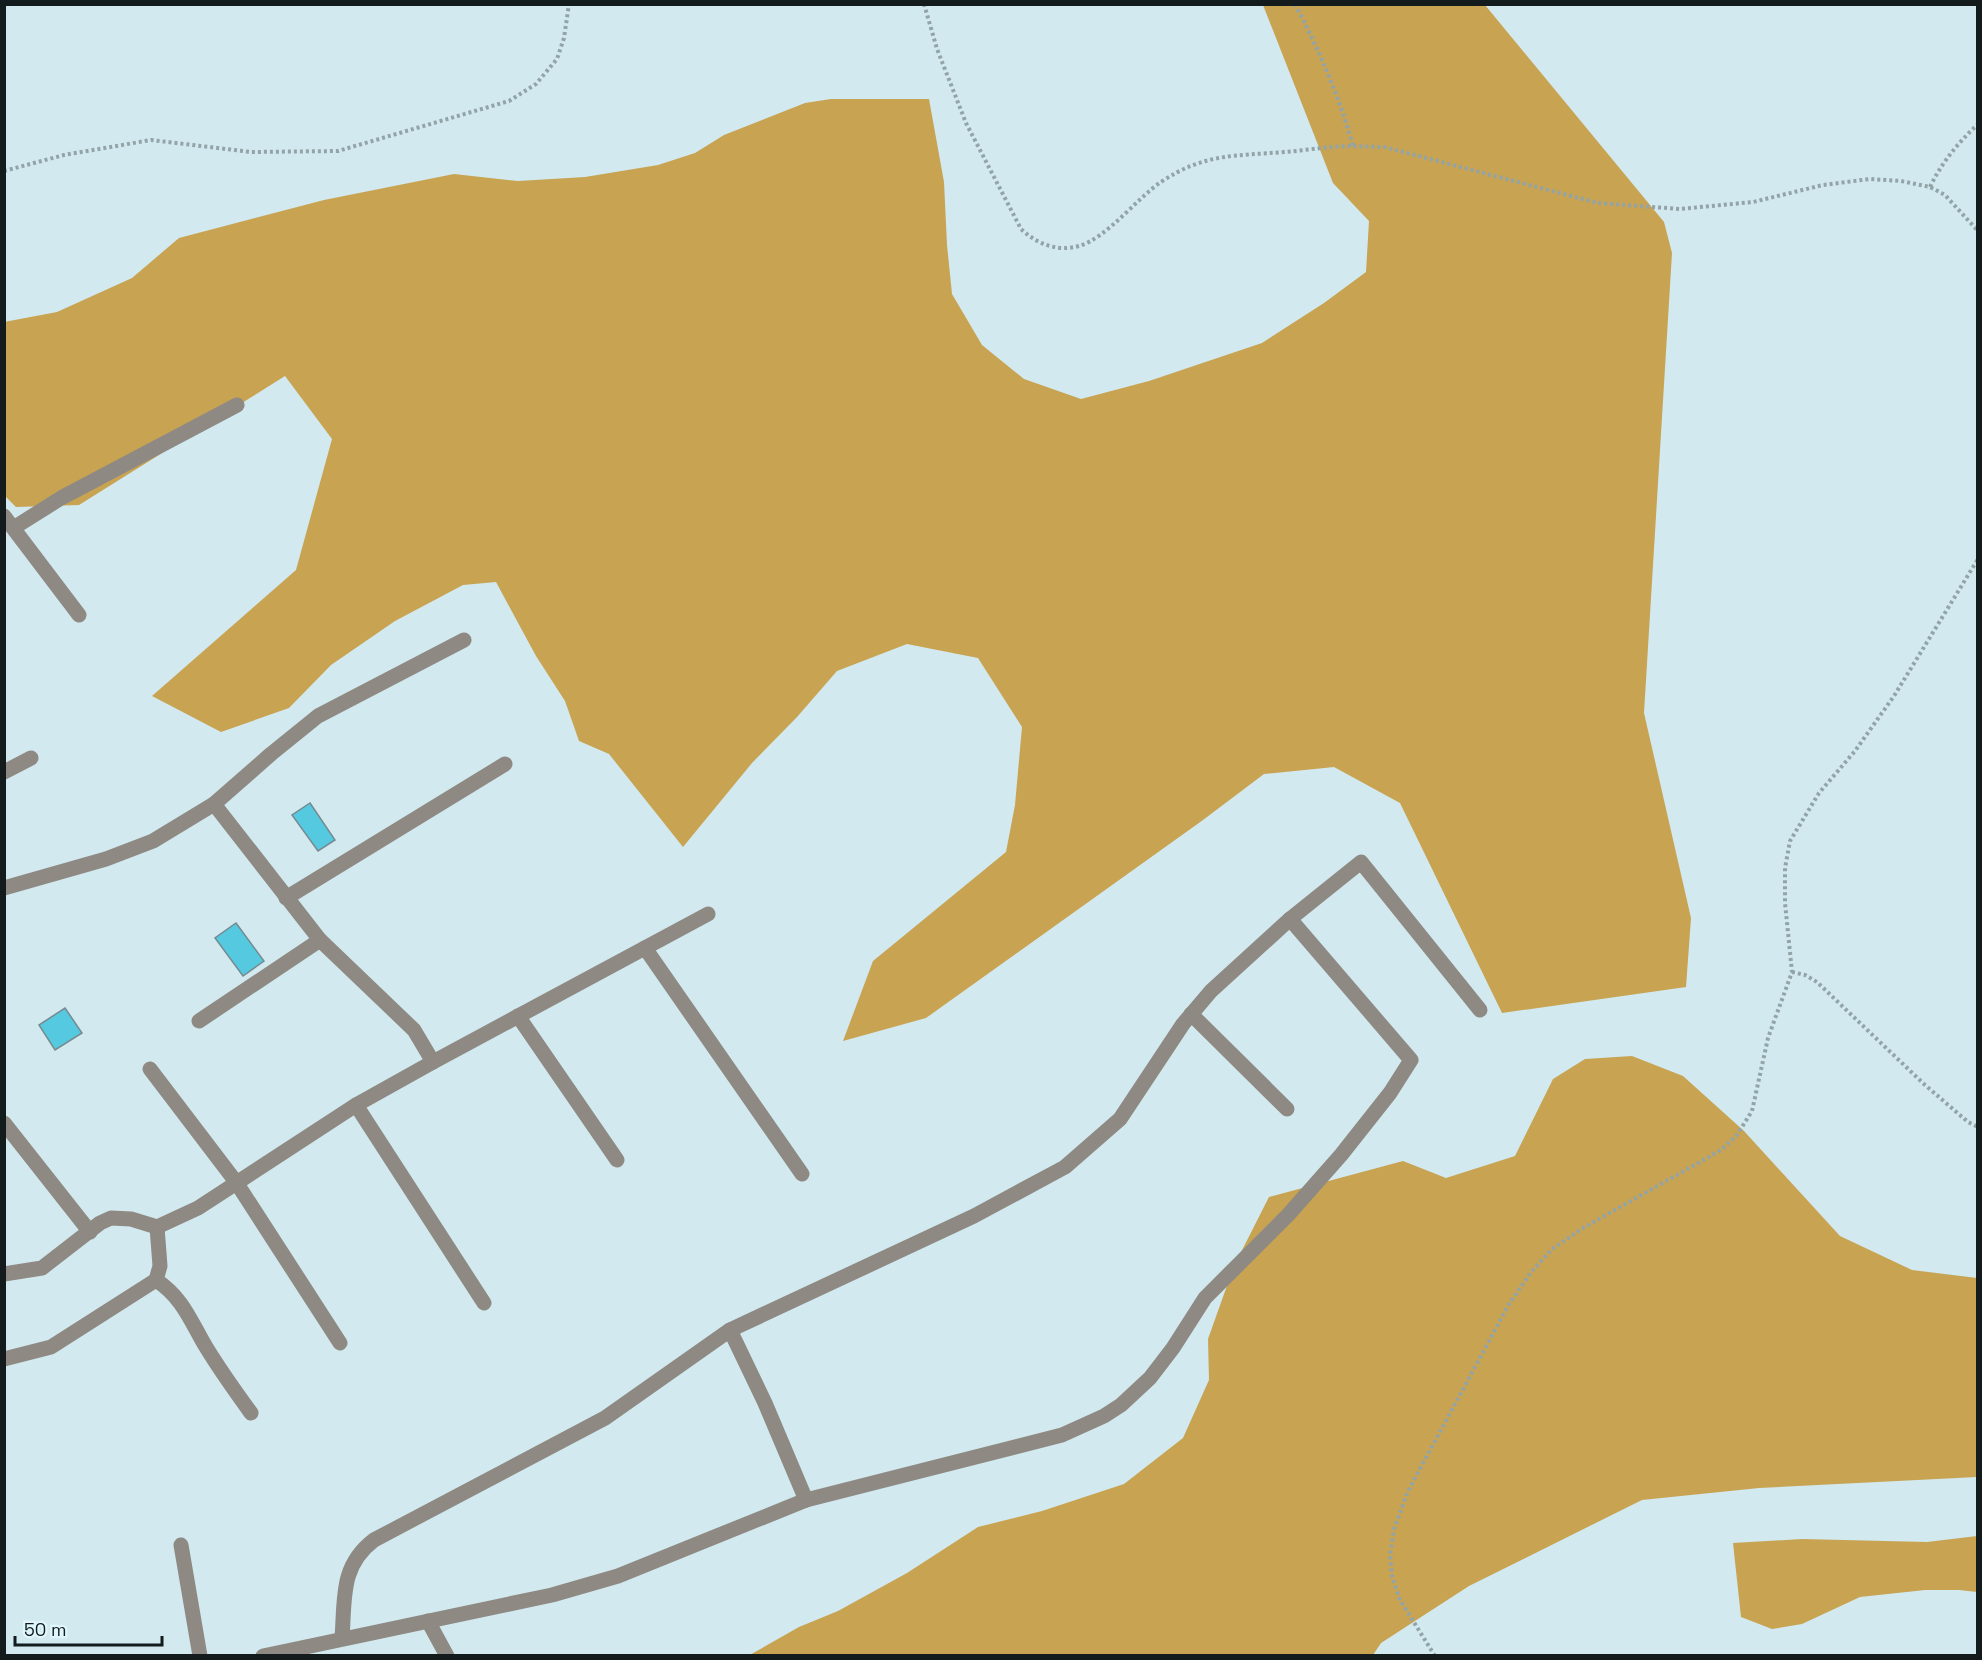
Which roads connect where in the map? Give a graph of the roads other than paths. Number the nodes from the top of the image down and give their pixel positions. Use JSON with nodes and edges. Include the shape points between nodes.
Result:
{"nodes":[{"id":1,"x":237,"y":405,"type":"dead end"},
{"id":2,"x":10,"y":522,"type":"edge"},
{"id":3,"x":79,"y":615,"type":"dead end"},
{"id":4,"x":464,"y":640,"type":"dead end"},
{"id":5,"x":31,"y":758,"type":"dead end"},
{"id":6,"x":504,"y":764,"type":"dead end"},
{"id":7,"x":4,"y":772,"type":"edge"},
{"id":8,"x":214,"y":804,"type":"junction"},
{"id":9,"x":4,"y":888,"type":"edge"},
{"id":10,"x":286,"y":898,"type":"junction"},
{"id":11,"x":708,"y":914,"type":"dead end"},
{"id":12,"x":1290,"y":919,"type":"junction"},
{"id":13,"x":320,"y":940,"type":"junction"},
{"id":14,"x":645,"y":948,"type":"junction"},
{"id":15,"x":1480,"y":1010,"type":"dead end"},
{"id":16,"x":1191,"y":1014,"type":"junction"},
{"id":17,"x":518,"y":1016,"type":"junction"},
{"id":18,"x":199,"y":1021,"type":"dead end"},
{"id":19,"x":433,"y":1062,"type":"junction"},
{"id":20,"x":150,"y":1069,"type":"dead end"},
{"id":21,"x":356,"y":1105,"type":"junction"},
{"id":22,"x":1287,"y":1109,"type":"dead end"},
{"id":23,"x":4,"y":1123,"type":"edge"},
{"id":24,"x":617,"y":1160,"type":"dead end"},
{"id":25,"x":802,"y":1174,"type":"dead end"},
{"id":26,"x":236,"y":1182,"type":"junction"},
{"id":27,"x":157,"y":1227,"type":"junction"},
{"id":28,"x":90,"y":1232,"type":"junction"},
{"id":29,"x":4,"y":1274,"type":"edge"},
{"id":30,"x":156,"y":1280,"type":"junction"},
{"id":31,"x":484,"y":1303,"type":"dead end"},
{"id":32,"x":730,"y":1330,"type":"junction"},
{"id":33,"x":340,"y":1343,"type":"dead end"},
{"id":34,"x":4,"y":1359,"type":"edge"},
{"id":35,"x":251,"y":1413,"type":"dead end"},
{"id":36,"x":806,"y":1500,"type":"junction"},
{"id":37,"x":181,"y":1545,"type":"dead end"},
{"id":38,"x":428,"y":1621,"type":"junction"},
{"id":39,"x":342,"y":1638,"type":"junction"},
{"id":40,"x":201,"y":1656,"type":"edge"},
{"id":41,"x":263,"y":1656,"type":"edge"},
{"id":42,"x":447,"y":1656,"type":"edge"}],
"edges":[{"from":1,"to":2,"type":"street"},
{"from":2,"to":3,"type":"street"},
{"from":4,"to":8,"type":"street","via":[[318,716]]},
{"from":5,"to":7,"type":"street"},
{"from":6,"to":10,"type":"street"},
{"from":8,"to":9,"type":"street","via":[[153,842]]},
{"from":8,"to":10,"type":"street"},
{"from":10,"to":13,"type":"street"},
{"from":11,"to":14,"type":"street"},
{"from":12,"to":15,"type":"street","via":[[1361,862]]},
{"from":12,"to":16,"type":"street"},
{"from":12,"to":36,"type":"street","via":[[1411,1060],[1341,1155],[1205,1298],[1150,1378],[1104,1416],[1045,1439]]},
{"from":13,"to":18,"type":"street"},
{"from":13,"to":19,"type":"street","via":[[414,1030]]},
{"from":14,"to":17,"type":"street"},
{"from":14,"to":25,"type":"street"},
{"from":16,"to":22,"type":"street"},
{"from":16,"to":32,"type":"street","via":[[1120,1119],[1065,1167],[974,1216]]},
{"from":17,"to":19,"type":"street"},
{"from":17,"to":24,"type":"street"},
{"from":19,"to":21,"type":"street"},
{"from":20,"to":26,"type":"street"},
{"from":21,"to":26,"type":"street"},
{"from":21,"to":31,"type":"street"},
{"from":23,"to":28,"type":"street"},
{"from":26,"to":27,"type":"street","via":[[198,1208]]},
{"from":26,"to":33,"type":"street"},
{"from":27,"to":28,"type":"street","via":[[111,1218]]},
{"from":27,"to":30,"type":"street","via":[[160,1266]]},
{"from":28,"to":29,"type":"street","via":[[42,1268]]},
{"from":30,"to":34,"type":"street","via":[[51,1347]]},
{"from":30,"to":35,"type":"street","via":[[183,1304],[219,1368]]},
{"from":32,"to":36,"type":"street"},
{"from":32,"to":39,"type":"street","via":[[605,1418],[374,1540],[356,1556],[347,1575]]},
{"from":36,"to":38,"type":"street","via":[[618,1576],[552,1595]]},
{"from":37,"to":40,"type":"street"},
{"from":38,"to":39,"type":"street"},
{"from":38,"to":42,"type":"street"},
{"from":39,"to":41,"type":"street"}]}
